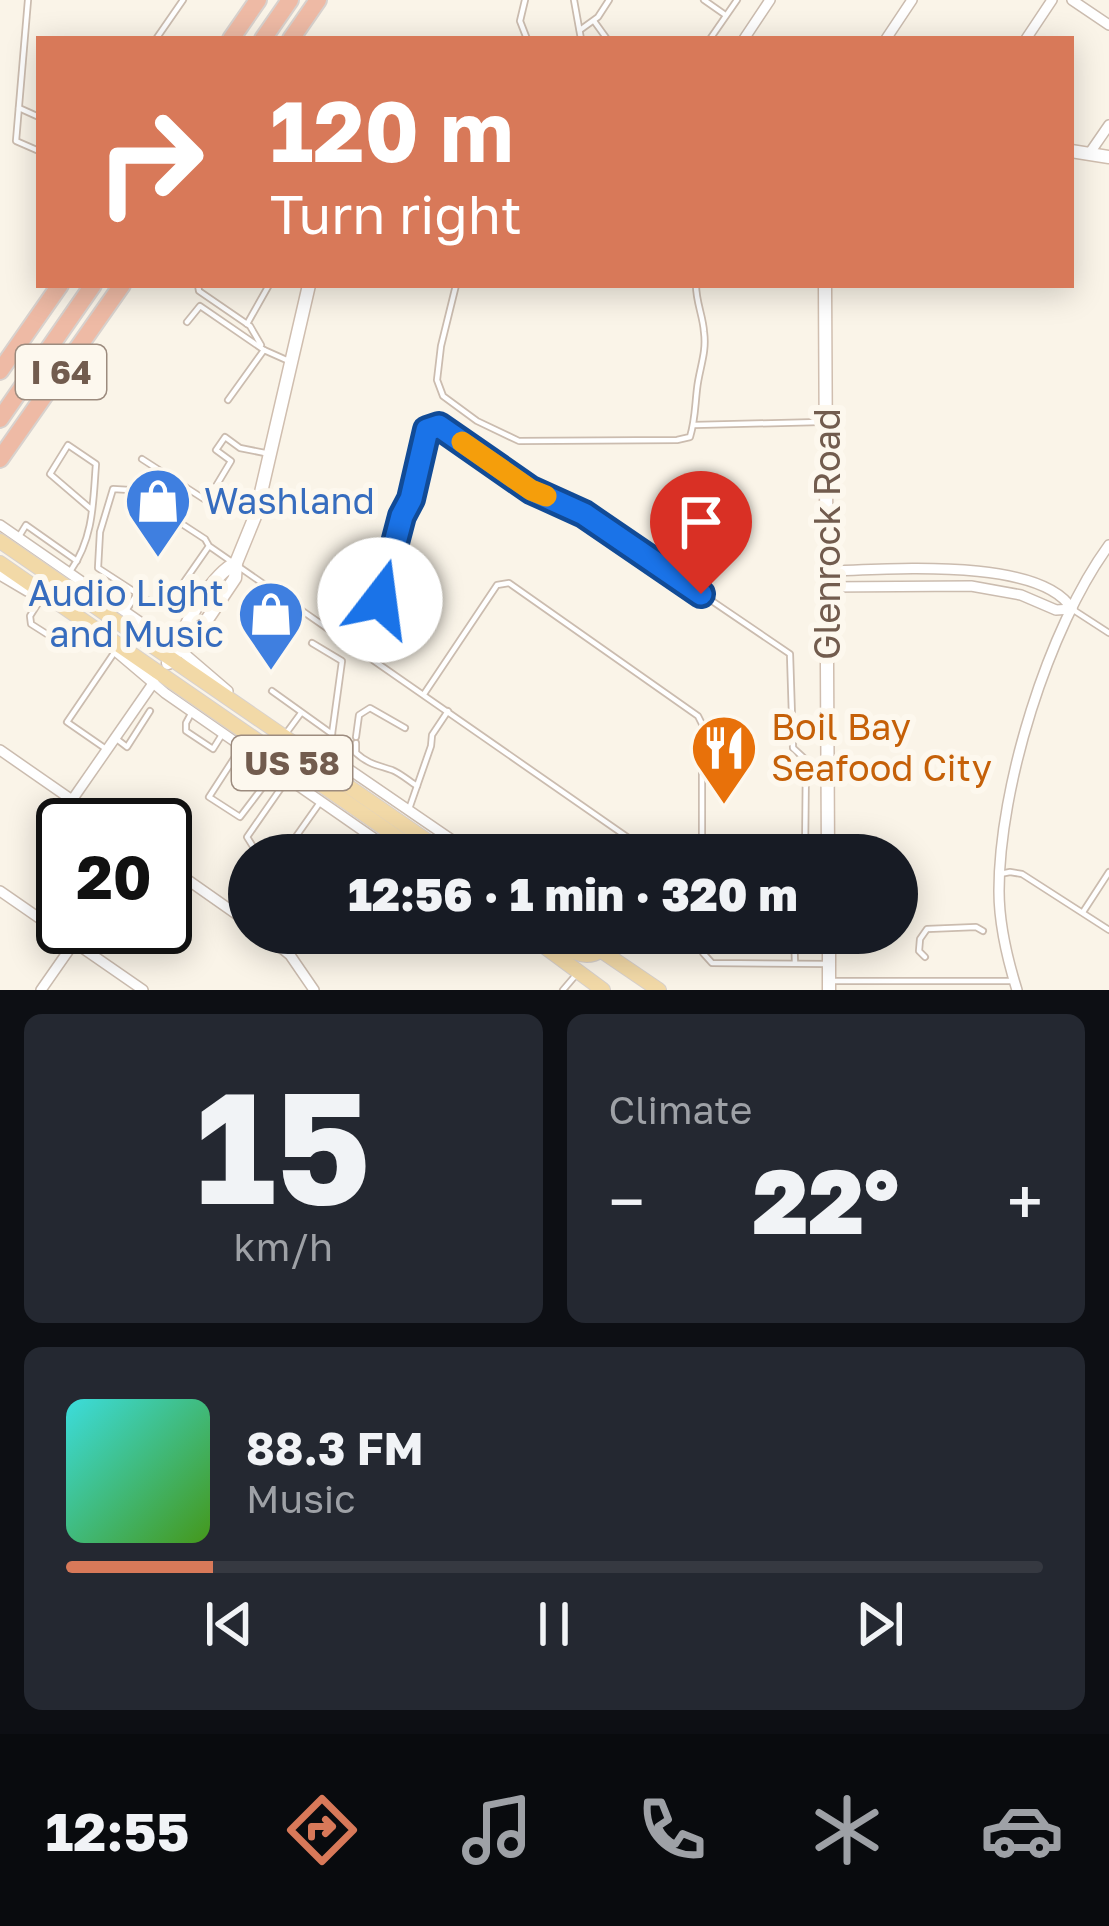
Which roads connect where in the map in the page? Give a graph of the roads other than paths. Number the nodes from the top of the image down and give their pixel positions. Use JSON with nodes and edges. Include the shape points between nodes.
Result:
{"nodes":[{"id":1,"x":28,"y":0,"type":"edge"},
{"id":2,"x":183,"y":0,"type":"edge"},
{"id":3,"x":258,"y":0,"type":"edge"},
{"id":4,"x":290,"y":0,"type":"edge"},
{"id":5,"x":318,"y":0,"type":"edge"},
{"id":6,"x":525,"y":0,"type":"edge"},
{"id":7,"x":574,"y":0,"type":"edge"},
{"id":8,"x":609,"y":0,"type":"edge"},
{"id":9,"x":704,"y":0,"type":"edge"},
{"id":10,"x":737,"y":0,"type":"edge"},
{"id":11,"x":770,"y":0,"type":"edge"},
{"id":12,"x":912,"y":0,"type":"edge"},
{"id":13,"x":1052,"y":0,"type":"edge"},
{"id":14,"x":1072,"y":0,"type":"edge"},
{"id":15,"x":727,"y":15,"type":"junction"},
{"id":16,"x":594,"y":21,"type":"junction"},
{"id":17,"x":1109,"y":25,"type":"edge"},
{"id":18,"x":158,"y":36,"type":"edge"},
{"id":19,"x":233,"y":36,"type":"edge"},
{"id":20,"x":265,"y":36,"type":"edge"},
{"id":21,"x":293,"y":36,"type":"edge"},
{"id":22,"x":526,"y":36,"type":"edge"},
{"id":23,"x":581,"y":36,"type":"edge"},
{"id":24,"x":582,"y":36,"type":"edge"},
{"id":25,"x":606,"y":36,"type":"edge"},
{"id":26,"x":712,"y":36,"type":"edge"},
{"id":27,"x":746,"y":36,"type":"edge"},
{"id":28,"x":888,"y":36,"type":"edge"},
{"id":29,"x":1028,"y":36,"type":"edge"},
{"id":30,"x":19,"y":108,"type":"junction"},
{"id":31,"x":36,"y":116,"type":"edge"},
{"id":32,"x":1109,"y":124,"type":"edge"},
{"id":33,"x":36,"y":151,"type":"edge"},
{"id":34,"x":1074,"y":152,"type":"edge"},
{"id":35,"x":1089,"y":154,"type":"junction"},
{"id":36,"x":1109,"y":158,"type":"edge"},
{"id":37,"x":58,"y":288,"type":"edge"},
{"id":38,"x":91,"y":288,"type":"edge"},
{"id":39,"x":120,"y":288,"type":"edge"},
{"id":40,"x":199,"y":288,"type":"edge"},
{"id":41,"x":267,"y":288,"type":"edge"},
{"id":42,"x":308,"y":288,"type":"edge"},
{"id":43,"x":455,"y":288,"type":"edge"},
{"id":44,"x":696,"y":288,"type":"edge"},
{"id":45,"x":825,"y":288,"type":"edge"},
{"id":46,"x":188,"y":322,"type":"dead end"},
{"id":47,"x":247,"y":324,"type":"junction"},
{"id":48,"x":264,"y":350,"type":"junction"},
{"id":49,"x":291,"y":362,"type":"junction"},
{"id":50,"x":0,"y":371,"type":"edge"},
{"id":51,"x":228,"y":400,"type":"dead end"},
{"id":52,"x":0,"y":419,"type":"edge"},
{"id":53,"x":826,"y":422,"type":"junction"},
{"id":54,"x":694,"y":424,"type":"junction"},
{"id":55,"x":240,"y":448,"type":"junction"},
{"id":56,"x":270,"y":454,"type":"junction"},
{"id":57,"x":0,"y":459,"type":"edge"},
{"id":58,"x":142,"y":459,"type":"dead end"},
{"id":59,"x":231,"y":460,"type":"junction"},
{"id":60,"x":92,"y":510,"type":"junction"},
{"id":61,"x":0,"y":525,"type":"edge"},
{"id":62,"x":18,"y":538,"type":"junction"},
{"id":63,"x":0,"y":541,"type":"edge"},
{"id":64,"x":1109,"y":545,"type":"edge"},
{"id":65,"x":209,"y":546,"type":"junction"},
{"id":66,"x":84,"y":548,"type":"junction"},
{"id":67,"x":99,"y":552,"type":"junction"},
{"id":68,"x":77,"y":561,"type":"junction"},
{"id":69,"x":0,"y":563,"type":"edge"},
{"id":70,"x":236,"y":563,"type":"junction"},
{"id":71,"x":925,"y":570,"type":"junction"},
{"id":72,"x":827,"y":571,"type":"junction"},
{"id":73,"x":0,"y":575,"type":"edge"},
{"id":74,"x":65,"y":579,"type":"junction"},
{"id":75,"x":827,"y":586,"type":"junction"},
{"id":76,"x":925,"y":586,"type":"junction"},
{"id":77,"x":44,"y":593,"type":"junction"},
{"id":78,"x":137,"y":594,"type":"junction"},
{"id":79,"x":1072,"y":609,"type":"junction"},
{"id":80,"x":125,"y":612,"type":"junction"},
{"id":81,"x":79,"y":617,"type":"junction"},
{"id":82,"x":1106,"y":629,"type":"edge"},
{"id":83,"x":347,"y":641,"type":"junction"},
{"id":84,"x":312,"y":643,"type":"dead end"},
{"id":85,"x":114,"y":653,"type":"junction"},
{"id":86,"x":174,"y":654,"type":"junction"},
{"id":87,"x":366,"y":654,"type":"junction"},
{"id":88,"x":342,"y":661,"type":"junction"},
{"id":89,"x":156,"y":679,"type":"junction"},
{"id":90,"x":272,"y":691,"type":"dead end"},
{"id":91,"x":424,"y":694,"type":"junction"},
{"id":92,"x":150,"y":711,"type":"dead end"},
{"id":93,"x":448,"y":711,"type":"junction"},
{"id":94,"x":192,"y":712,"type":"junction"},
{"id":95,"x":302,"y":713,"type":"junction"},
{"id":96,"x":405,"y":728,"type":"dead end"},
{"id":97,"x":223,"y":733,"type":"junction"},
{"id":98,"x":332,"y":734,"type":"junction"},
{"id":99,"x":114,"y":737,"type":"junction"},
{"id":100,"x":288,"y":739,"type":"junction"},
{"id":101,"x":242,"y":746,"type":"junction"},
{"id":102,"x":106,"y":748,"type":"junction"},
{"id":103,"x":0,"y":750,"type":"edge"},
{"id":104,"x":326,"y":756,"type":"junction"},
{"id":105,"x":276,"y":770,"type":"junction"},
{"id":106,"x":288,"y":778,"type":"junction"},
{"id":107,"x":417,"y":787,"type":"junction"},
{"id":108,"x":69,"y":798,"type":"edge"},
{"id":109,"x":73,"y":798,"type":"edge"},
{"id":110,"x":321,"y":801,"type":"junction"},
{"id":111,"x":410,"y":809,"type":"junction"},
{"id":112,"x":249,"y":834,"type":"edge"},
{"id":113,"x":298,"y":834,"type":"edge"},
{"id":114,"x":362,"y":834,"type":"edge"},
{"id":115,"x":391,"y":834,"type":"edge"},
{"id":116,"x":418,"y":834,"type":"edge"},
{"id":117,"x":445,"y":834,"type":"edge"},
{"id":118,"x":623,"y":834,"type":"edge"},
{"id":119,"x":702,"y":834,"type":"edge"},
{"id":120,"x":806,"y":834,"type":"edge"},
{"id":121,"x":828,"y":834,"type":"edge"},
{"id":122,"x":1109,"y":872,"type":"edge"},
{"id":123,"x":1000,"y":874,"type":"junction"},
{"id":124,"x":192,"y":883,"type":"edge"},
{"id":125,"x":0,"y":891,"type":"edge"},
{"id":126,"x":228,"y":908,"type":"edge"},
{"id":127,"x":1082,"y":913,"type":"junction"},
{"id":128,"x":36,"y":916,"type":"edge"},
{"id":129,"x":1109,"y":930,"type":"edge"},
{"id":130,"x":983,"y":931,"type":"dead end"},
{"id":131,"x":66,"y":954,"type":"edge"},
{"id":132,"x":90,"y":954,"type":"edge"},
{"id":133,"x":289,"y":954,"type":"edge"},
{"id":134,"x":550,"y":954,"type":"edge"},
{"id":135,"x":610,"y":954,"type":"edge"},
{"id":136,"x":704,"y":954,"type":"edge"},
{"id":137,"x":795,"y":954,"type":"edge"},
{"id":138,"x":829,"y":954,"type":"edge"},
{"id":139,"x":925,"y":957,"type":"dead end"},
{"id":140,"x":795,"y":964,"type":"junction"},
{"id":141,"x":829,"y":964,"type":"junction"},
{"id":142,"x":577,"y":972,"type":"junction"},
{"id":143,"x":829,"y":986,"type":"edge"},
{"id":144,"x":1016,"y":986,"type":"edge"},
{"id":145,"x":41,"y":990,"type":"edge"},
{"id":146,"x":142,"y":990,"type":"edge"},
{"id":147,"x":314,"y":990,"type":"edge"},
{"id":148,"x":563,"y":990,"type":"edge"},
{"id":149,"x":603,"y":990,"type":"edge"},
{"id":150,"x":659,"y":990,"type":"edge"}],
"edges":[{"from":1,"to":30,"type":"lane"},
{"from":2,"to":18,"type":"lane"},
{"from":3,"to":19,"type":"highway"},
{"from":4,"to":20,"type":"highway"},
{"from":5,"to":21,"type":"highway"},
{"from":6,"to":22,"type":"lane"},
{"from":7,"to":23,"type":"lane"},
{"from":8,"to":16,"type":"lane"},
{"from":9,"to":15,"type":"lane"},
{"from":10,"to":15,"type":"lane"},
{"from":11,"to":27,"type":"street"},
{"from":12,"to":28,"type":"street"},
{"from":13,"to":29,"type":"street"},
{"from":14,"to":17,"type":"street"},
{"from":15,"to":26,"type":"lane"},
{"from":16,"to":24,"type":"lane"},
{"from":16,"to":25,"type":"lane"},
{"from":30,"to":31,"type":"lane"},
{"from":30,"to":33,"type":"lane","via":[[16,141]]},
{"from":32,"to":35,"type":"street"},
{"from":34,"to":35,"type":"street"},
{"from":35,"to":36,"type":"street"},
{"from":37,"to":50,"type":"highway","number":"I 64"},
{"from":38,"to":52,"type":"highway"},
{"from":39,"to":57,"type":"highway","number":"I 64"},
{"from":40,"to":47,"type":"lane"},
{"from":41,"to":47,"type":"lane"},
{"from":42,"to":49,"type":"street"},
{"from":43,"to":54,"type":"lane","via":[[437,380],[443,396],[476,421],[519,441],[677,440],[690,437]]},
{"from":44,"to":54,"type":"lane","via":[[705,355]]},
{"from":45,"to":53,"type":"street","name":"Glenrock Road"},
{"from":46,"to":48,"type":"lane","via":[[200,306]]},
{"from":47,"to":48,"type":"lane"},
{"from":48,"to":49,"type":"lane"},
{"from":48,"to":51,"type":"lane"},
{"from":49,"to":56,"type":"street"},
{"from":53,"to":54,"type":"lane"},
{"from":53,"to":72,"type":"street","name":"Glenrock Road"},
{"from":55,"to":56,"type":"lane"},
{"from":55,"to":59,"type":"lane"},
{"from":55,"to":59,"type":"lane","via":[[225,437],[216,450]]},
{"from":56,"to":70,"type":"street"},
{"from":58,"to":59,"type":"lane","via":[[207,502]]},
{"from":60,"to":60,"type":"lane","via":[[96,464],[68,445],[50,474]]},
{"from":60,"to":66,"type":"lane"},
{"from":61,"to":62,"type":"street"},
{"from":62,"to":68,"type":"lane","via":[[26,525]]},
{"from":62,"to":74,"type":"street"},
{"from":63,"to":74,"type":"main road","number":"US 58"},
{"from":64,"to":79,"type":"street"},
{"from":65,"to":67,"type":"lane","via":[[130,490],[113,489]]},
{"from":65,"to":70,"type":"lane"},
{"from":65,"to":78,"type":"lane","via":[[170,602],[158,607]]},
{"from":66,"to":67,"type":"lane"},
{"from":66,"to":68,"type":"lane"},
{"from":67,"to":78,"type":"lane","via":[[98,568]]},
{"from":68,"to":74,"type":"lane"},
{"from":69,"to":77,"type":"main road","number":"US 58"},
{"from":70,"to":83,"type":"lane"},
{"from":70,"to":86,"type":"street","via":[[233,582]]},
{"from":71,"to":72,"type":"street"},
{"from":71,"to":76,"type":"lane"},
{"from":71,"to":79,"type":"street","via":[[1031,582]]},
{"from":72,"to":75,"type":"street","name":"Glenrock Road"},
{"from":73,"to":77,"type":"street"},
{"from":74,"to":80,"type":"street"},
{"from":74,"to":86,"type":"main road","number":"US 58"},
{"from":75,"to":76,"type":"street"},
{"from":75,"to":121,"type":"street","name":"Glenrock Road"},
{"from":76,"to":79,"type":"street","via":[[1000,590]]},
{"from":77,"to":81,"type":"main road","number":"US 58"},
{"from":77,"to":81,"type":"lane","via":[[32,624],[62,640]]},
{"from":78,"to":80,"type":"lane"},
{"from":79,"to":82,"type":"lane"},
{"from":79,"to":123,"type":"street","via":[[1027,725]]},
{"from":80,"to":86,"type":"street"},
{"from":81,"to":85,"type":"street"},
{"from":81,"to":89,"type":"main road","number":"US 58"},
{"from":83,"to":87,"type":"lane"},
{"from":83,"to":88,"type":"lane"},
{"from":84,"to":88,"type":"lane"},
{"from":85,"to":89,"type":"street"},
{"from":85,"to":102,"type":"lane","via":[[67,722]]},
{"from":86,"to":89,"type":"street"},
{"from":86,"to":100,"type":"main road","number":"US 58"},
{"from":87,"to":91,"type":"lane"},
{"from":87,"to":120,"type":"lane","via":[[427,430],[439,426],[790,654],[794,748],[806,760]]},
{"from":88,"to":98,"type":"lane"},
{"from":89,"to":94,"type":"street"},
{"from":89,"to":99,"type":"street"},
{"from":89,"to":115,"type":"main road","number":"US 58"},
{"from":90,"to":95,"type":"lane"},
{"from":91,"to":93,"type":"lane"},
{"from":91,"to":119,"type":"lane","via":[[497,586],[509,583],[698,716]]},
{"from":92,"to":99,"type":"lane","via":[[127,747]]},
{"from":93,"to":107,"type":"lane"},
{"from":93,"to":118,"type":"lane"},
{"from":94,"to":97,"type":"street"},
{"from":94,"to":97,"type":"lane","via":[[186,731],[213,749]]},
{"from":95,"to":98,"type":"lane"},
{"from":95,"to":100,"type":"lane"},
{"from":96,"to":107,"type":"lane","via":[[370,708],[359,715],[356,753]]},
{"from":97,"to":101,"type":"street"},
{"from":98,"to":104,"type":"lane"},
{"from":99,"to":102,"type":"street"},
{"from":100,"to":104,"type":"street"},
{"from":100,"to":116,"type":"main road","number":"US 58"},
{"from":101,"to":105,"type":"street"},
{"from":101,"to":105,"type":"lane","via":[[208,796],[240,817]]},
{"from":102,"to":109,"type":"street"},
{"from":103,"to":108,"type":"street"},
{"from":104,"to":111,"type":"street"},
{"from":105,"to":106,"type":"street"},
{"from":106,"to":110,"type":"street"},
{"from":106,"to":112,"type":"lane"},
{"from":107,"to":111,"type":"lane"},
{"from":110,"to":113,"type":"lane"},
{"from":110,"to":114,"type":"street"},
{"from":111,"to":117,"type":"street"},
{"from":122,"to":127,"type":"lane"},
{"from":123,"to":127,"type":"lane","via":[[1022,874]]},
{"from":123,"to":144,"type":"street"},
{"from":124,"to":126,"type":"street"},
{"from":125,"to":128,"type":"street"},
{"from":127,"to":129,"type":"lane"},
{"from":130,"to":139,"type":"lane","via":[[927,928],[919,951]]},
{"from":131,"to":145,"type":"street"},
{"from":132,"to":146,"type":"street"},
{"from":133,"to":147,"type":"street"},
{"from":134,"to":142,"type":"main road"},
{"from":135,"to":150,"type":"main road"},
{"from":136,"to":140,"type":"lane","via":[[712,963]]},
{"from":137,"to":140,"type":"lane"},
{"from":138,"to":141,"type":"street"},
{"from":140,"to":141,"type":"lane"},
{"from":141,"to":143,"type":"street"},
{"from":142,"to":148,"type":"lane"},
{"from":142,"to":149,"type":"main road"},
{"from":143,"to":144,"type":"lane"}]}
